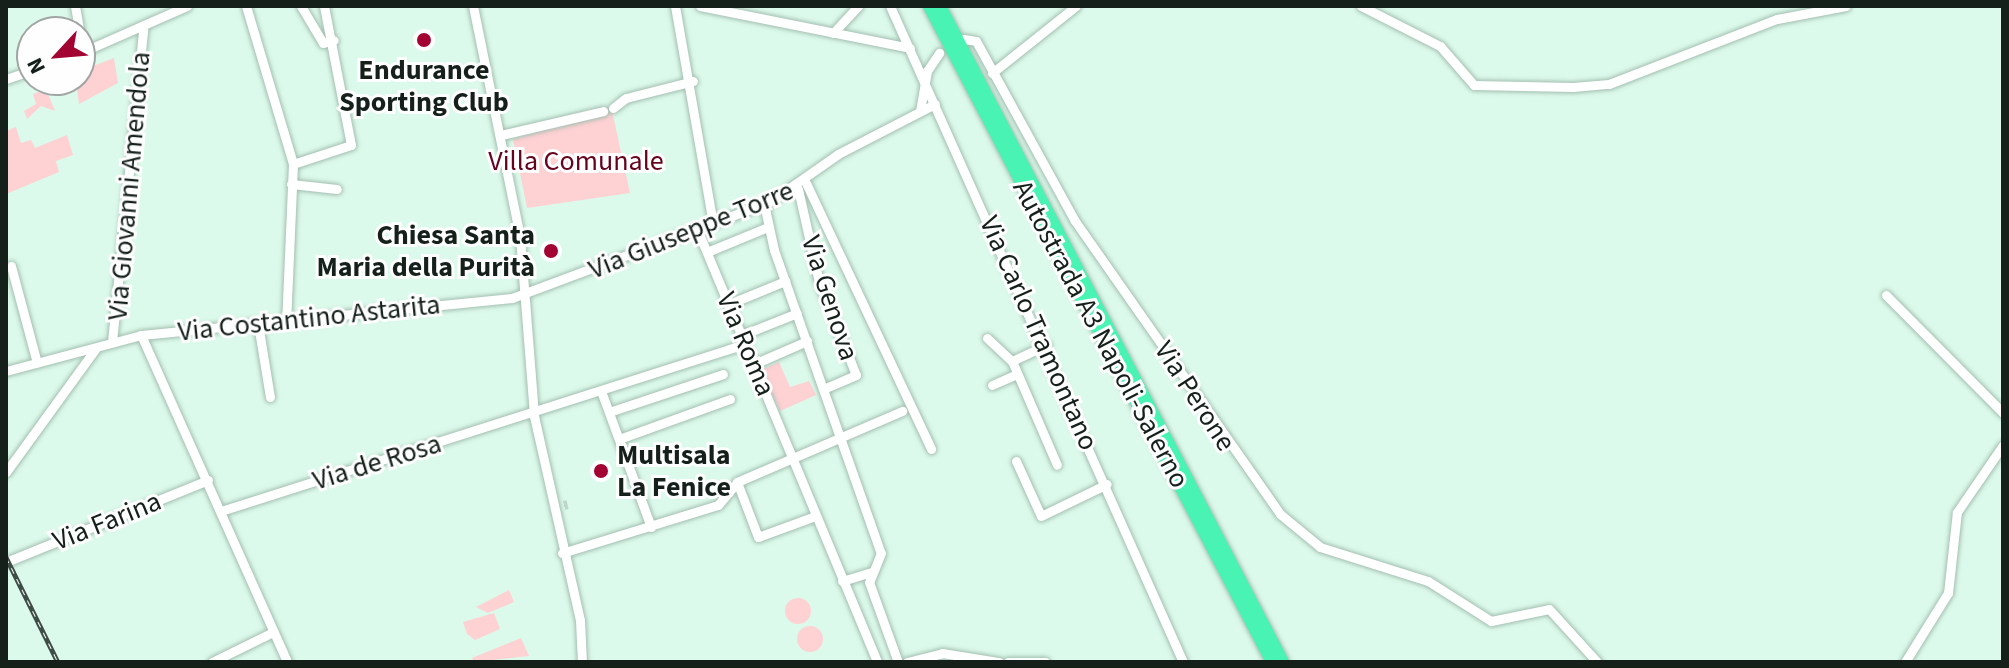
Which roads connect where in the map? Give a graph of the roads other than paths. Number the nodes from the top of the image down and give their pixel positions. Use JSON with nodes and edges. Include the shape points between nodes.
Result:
{"nodes":[{"id":1,"x":187,"y":6,"type":"edge"},
{"id":2,"x":246,"y":6,"type":"edge"},
{"id":3,"x":301,"y":6,"type":"edge"},
{"id":4,"x":324,"y":6,"type":"edge"},
{"id":5,"x":473,"y":6,"type":"edge"},
{"id":6,"x":675,"y":6,"type":"edge"},
{"id":7,"x":700,"y":6,"type":"edge"},
{"id":8,"x":858,"y":6,"type":"edge"},
{"id":9,"x":890,"y":6,"type":"edge"},
{"id":10,"x":929,"y":6,"type":"edge"},
{"id":11,"x":940,"y":6,"type":"edge"},
{"id":12,"x":1076,"y":6,"type":"edge"},
{"id":13,"x":1361,"y":6,"type":"edge"},
{"id":14,"x":1846,"y":6,"type":"edge"},
{"id":15,"x":143,"y":30,"type":"junction"},
{"id":16,"x":833,"y":33,"type":"junction"},
{"id":17,"x":964,"y":39,"type":"dead end"},
{"id":18,"x":334,"y":40,"type":"junction"},
{"id":19,"x":96,"y":48,"type":"edge"},
{"id":20,"x":910,"y":48,"type":"junction"},
{"id":21,"x":918,"y":65,"type":"junction"},
{"id":22,"x":992,"y":73,"type":"junction"},
{"id":23,"x":926,"y":83,"type":"junction"},
{"id":24,"x":694,"y":87,"type":"junction"},
{"id":25,"x":935,"y":104,"type":"junction"},
{"id":26,"x":920,"y":111,"type":"junction"},
{"id":27,"x":943,"y":121,"type":"junction"},
{"id":28,"x":501,"y":135,"type":"junction"},
{"id":29,"x":293,"y":164,"type":"junction"},
{"id":30,"x":291,"y":184,"type":"junction"},
{"id":31,"x":802,"y":186,"type":"junction"},
{"id":32,"x":337,"y":189,"type":"dead end"},
{"id":33,"x":764,"y":204,"type":"junction"},
{"id":34,"x":713,"y":223,"type":"junction"},
{"id":35,"x":768,"y":227,"type":"junction"},
{"id":36,"x":697,"y":229,"type":"junction"},
{"id":37,"x":707,"y":252,"type":"junction"},
{"id":38,"x":11,"y":266,"type":"dead end"},
{"id":39,"x":785,"y":281,"type":"junction"},
{"id":40,"x":522,"y":293,"type":"junction"},
{"id":41,"x":1886,"y":295,"type":"dead end"},
{"id":42,"x":729,"y":304,"type":"junction"},
{"id":43,"x":797,"y":313,"type":"junction"},
{"id":44,"x":286,"y":322,"type":"junction"},
{"id":45,"x":258,"y":324,"type":"junction"},
{"id":46,"x":141,"y":335,"type":"junction"},
{"id":47,"x":987,"y":338,"type":"dead end"},
{"id":48,"x":743,"y":339,"type":"junction"},
{"id":49,"x":807,"y":341,"type":"junction"},
{"id":50,"x":112,"y":342,"type":"junction"},
{"id":51,"x":1046,"y":345,"type":"junction"},
{"id":52,"x":96,"y":348,"type":"junction"},
{"id":53,"x":1012,"y":361,"type":"junction"},
{"id":54,"x":37,"y":363,"type":"junction"},
{"id":55,"x":754,"y":364,"type":"junction"},
{"id":56,"x":6,"y":371,"type":"edge"},
{"id":57,"x":723,"y":374,"type":"dead end"},
{"id":58,"x":1017,"y":374,"type":"junction"},
{"id":59,"x":992,"y":385,"type":"dead end"},
{"id":60,"x":825,"y":388,"type":"junction"},
{"id":61,"x":601,"y":391,"type":"junction"},
{"id":62,"x":270,"y":397,"type":"dead end"},
{"id":63,"x":730,"y":399,"type":"dead end"},
{"id":64,"x":902,"y":411,"type":"dead end"},
{"id":65,"x":609,"y":412,"type":"junction"},
{"id":66,"x":2003,"y":413,"type":"edge"},
{"id":67,"x":534,"y":416,"type":"junction"},
{"id":68,"x":619,"y":439,"type":"junction"},
{"id":69,"x":841,"y":440,"type":"junction"},
{"id":70,"x":2003,"y":445,"type":"edge"},
{"id":71,"x":931,"y":449,"type":"dead end"},
{"id":72,"x":792,"y":461,"type":"junction"},
{"id":73,"x":1016,"y":461,"type":"dead end"},
{"id":74,"x":1057,"y":465,"type":"dead end"},
{"id":75,"x":6,"y":472,"type":"edge"},
{"id":76,"x":208,"y":480,"type":"junction"},
{"id":77,"x":737,"y":482,"type":"junction"},
{"id":78,"x":1107,"y":484,"type":"junction"},
{"id":79,"x":221,"y":511,"type":"junction"},
{"id":80,"x":815,"y":516,"type":"junction"},
{"id":81,"x":651,"y":527,"type":"junction"},
{"id":82,"x":562,"y":553,"type":"junction"},
{"id":83,"x":6,"y":562,"type":"edge"},
{"id":84,"x":871,"y":572,"type":"junction"},
{"id":85,"x":842,"y":581,"type":"junction"},
{"id":86,"x":273,"y":632,"type":"junction"},
{"id":87,"x":212,"y":662,"type":"edge"},
{"id":88,"x":287,"y":662,"type":"edge"},
{"id":89,"x":582,"y":662,"type":"edge"},
{"id":90,"x":877,"y":662,"type":"edge"},
{"id":91,"x":898,"y":662,"type":"edge"},
{"id":92,"x":907,"y":662,"type":"edge"},
{"id":93,"x":999,"y":662,"type":"edge"},
{"id":94,"x":1008,"y":662,"type":"edge"},
{"id":95,"x":1045,"y":662,"type":"edge"},
{"id":96,"x":1183,"y":662,"type":"edge"},
{"id":97,"x":1272,"y":662,"type":"edge"},
{"id":98,"x":1283,"y":662,"type":"edge"},
{"id":99,"x":1597,"y":662,"type":"edge"},
{"id":100,"x":1905,"y":662,"type":"edge"}],
"edges":[{"from":1,"to":15,"type":"street"},
{"from":2,"to":29,"type":"street"},
{"from":3,"to":18,"type":"street","via":[[323,43]]},
{"from":4,"to":18,"type":"street"},
{"from":5,"to":28,"type":"street"},
{"from":6,"to":24,"type":"street"},
{"from":7,"to":16,"type":"street"},
{"from":8,"to":16,"type":"street"},
{"from":9,"to":20,"type":"street","name":"Via Carlo Tramontano"},
{"from":10,"to":97,"type":"highway","name":"Autostrada A3 Napoli-Salerno"},
{"from":11,"to":98,"type":"highway","name":"Autostrada A3 Napoli-Salerno"},
{"from":12,"to":22,"type":"street"},
{"from":13,"to":14,"type":"street","via":[[1440,46],[1474,85],[1573,87],[1609,84],[1777,19]]},
{"from":15,"to":19,"type":"street"},
{"from":15,"to":50,"type":"street","name":"Via Giovanni Amendola"},
{"from":16,"to":20,"type":"street"},
{"from":17,"to":22,"type":"street","name":"Via Perone","via":[[976,41]]},
{"from":18,"to":29,"type":"street","via":[[351,145]]},
{"from":20,"to":21,"type":"street","name":"Via Carlo Tramontano"},
{"from":21,"to":23,"type":"street","name":"Via Carlo Tramontano"},
{"from":21,"to":23,"type":"street","via":[[942,50]]},
{"from":22,"to":99,"type":"street","name":"Via Perone","via":[[1075,221],[1280,514],[1320,547],[1428,581],[1491,621],[1549,609]]},
{"from":23,"to":25,"type":"street","name":"Via Carlo Tramontano"},
{"from":23,"to":26,"type":"street"},
{"from":24,"to":28,"type":"street","via":[[626,98],[608,110]]},
{"from":24,"to":34,"type":"street"},
{"from":25,"to":26,"type":"street","name":"Via Giuseppe Torre"},
{"from":25,"to":27,"type":"street","name":"Via Carlo Tramontano"},
{"from":26,"to":27,"type":"street"},
{"from":26,"to":31,"type":"street","name":"Via Giuseppe Torre","via":[[838,154]]},
{"from":27,"to":51,"type":"street","name":"Via Carlo Tramontano"},
{"from":28,"to":40,"type":"street","via":[[520,237]]},
{"from":29,"to":30,"type":"street"},
{"from":30,"to":32,"type":"street"},
{"from":30,"to":44,"type":"street"},
{"from":31,"to":33,"type":"street","name":"Via Giuseppe Torre"},
{"from":31,"to":60,"type":"street","name":"Via Genova","via":[[819,282],[856,375]]},
{"from":31,"to":71,"type":"street"},
{"from":33,"to":34,"type":"street","name":"Via Giuseppe Torre"},
{"from":33,"to":35,"type":"street"},
{"from":34,"to":36,"type":"street","name":"Via Giuseppe Torre"},
{"from":35,"to":37,"type":"street"},
{"from":35,"to":39,"type":"street"},
{"from":36,"to":37,"type":"street","name":"Via Roma"},
{"from":36,"to":40,"type":"street","name":"Via Giuseppe Torre"},
{"from":37,"to":42,"type":"street","name":"Via Roma"},
{"from":38,"to":54,"type":"street"},
{"from":39,"to":42,"type":"street"},
{"from":39,"to":43,"type":"street"},
{"from":40,"to":44,"type":"street","name":"Via Costantino Astarita"},
{"from":40,"to":67,"type":"street"},
{"from":41,"to":66,"type":"street"},
{"from":42,"to":48,"type":"street","name":"Via Roma"},
{"from":43,"to":48,"type":"street","name":"Via de Rosa"},
{"from":43,"to":49,"type":"street"},
{"from":44,"to":45,"type":"street","name":"Via Costantino Astarita"},
{"from":45,"to":46,"type":"street","name":"Via Costantino Astarita"},
{"from":45,"to":62,"type":"street"},
{"from":46,"to":50,"type":"street","name":"Via Costantino Astarita"},
{"from":46,"to":76,"type":"street"},
{"from":47,"to":53,"type":"street"},
{"from":48,"to":55,"type":"street","name":"Via Roma"},
{"from":48,"to":61,"type":"street","name":"Via de Rosa"},
{"from":49,"to":55,"type":"street"},
{"from":49,"to":60,"type":"street"},
{"from":50,"to":52,"type":"street","name":"Via Costantino Astarita"},
{"from":51,"to":53,"type":"street"},
{"from":51,"to":78,"type":"street","name":"Via Carlo Tramontano"},
{"from":52,"to":54,"type":"street","name":"Via Costantino Astarita"},
{"from":52,"to":75,"type":"street"},
{"from":53,"to":58,"type":"street"},
{"from":54,"to":56,"type":"street","name":"Via Costantino Astarita"},
{"from":55,"to":72,"type":"street","name":"Via Roma"},
{"from":57,"to":65,"type":"street"},
{"from":58,"to":59,"type":"street"},
{"from":58,"to":74,"type":"street"},
{"from":60,"to":69,"type":"street"},
{"from":61,"to":65,"type":"street"},
{"from":61,"to":67,"type":"street","name":"Via de Rosa"},
{"from":63,"to":68,"type":"street"},
{"from":64,"to":69,"type":"street"},
{"from":65,"to":68,"type":"street"},
{"from":67,"to":79,"type":"street","name":"Via de Rosa"},
{"from":67,"to":82,"type":"street"},
{"from":68,"to":81,"type":"street"},
{"from":69,"to":72,"type":"street"},
{"from":69,"to":84,"type":"street","via":[[881,553]]},
{"from":70,"to":100,"type":"street","via":[[1957,512],[1948,593]]},
{"from":72,"to":77,"type":"street"},
{"from":72,"to":80,"type":"street","name":"Via Roma"},
{"from":73,"to":78,"type":"street","via":[[1041,516]]},
{"from":76,"to":79,"type":"street"},
{"from":76,"to":83,"type":"street","name":"Via Farina"},
{"from":77,"to":80,"type":"street","via":[[758,537]]},
{"from":77,"to":81,"type":"street","via":[[718,505]]},
{"from":78,"to":96,"type":"street","name":"Via Carlo Tramontano"},
{"from":79,"to":86,"type":"street"},
{"from":80,"to":85,"type":"street","name":"Via Roma"},
{"from":81,"to":82,"type":"street"},
{"from":82,"to":89,"type":"street","via":[[580,620]]},
{"from":84,"to":85,"type":"street"},
{"from":84,"to":91,"type":"street","via":[[872,597]]},
{"from":85,"to":90,"type":"street","name":"Via Roma"},
{"from":86,"to":87,"type":"street"},
{"from":86,"to":88,"type":"street"},
{"from":92,"to":93,"type":"street","via":[[942,653]]},
{"from":94,"to":95,"type":"street"}]}
